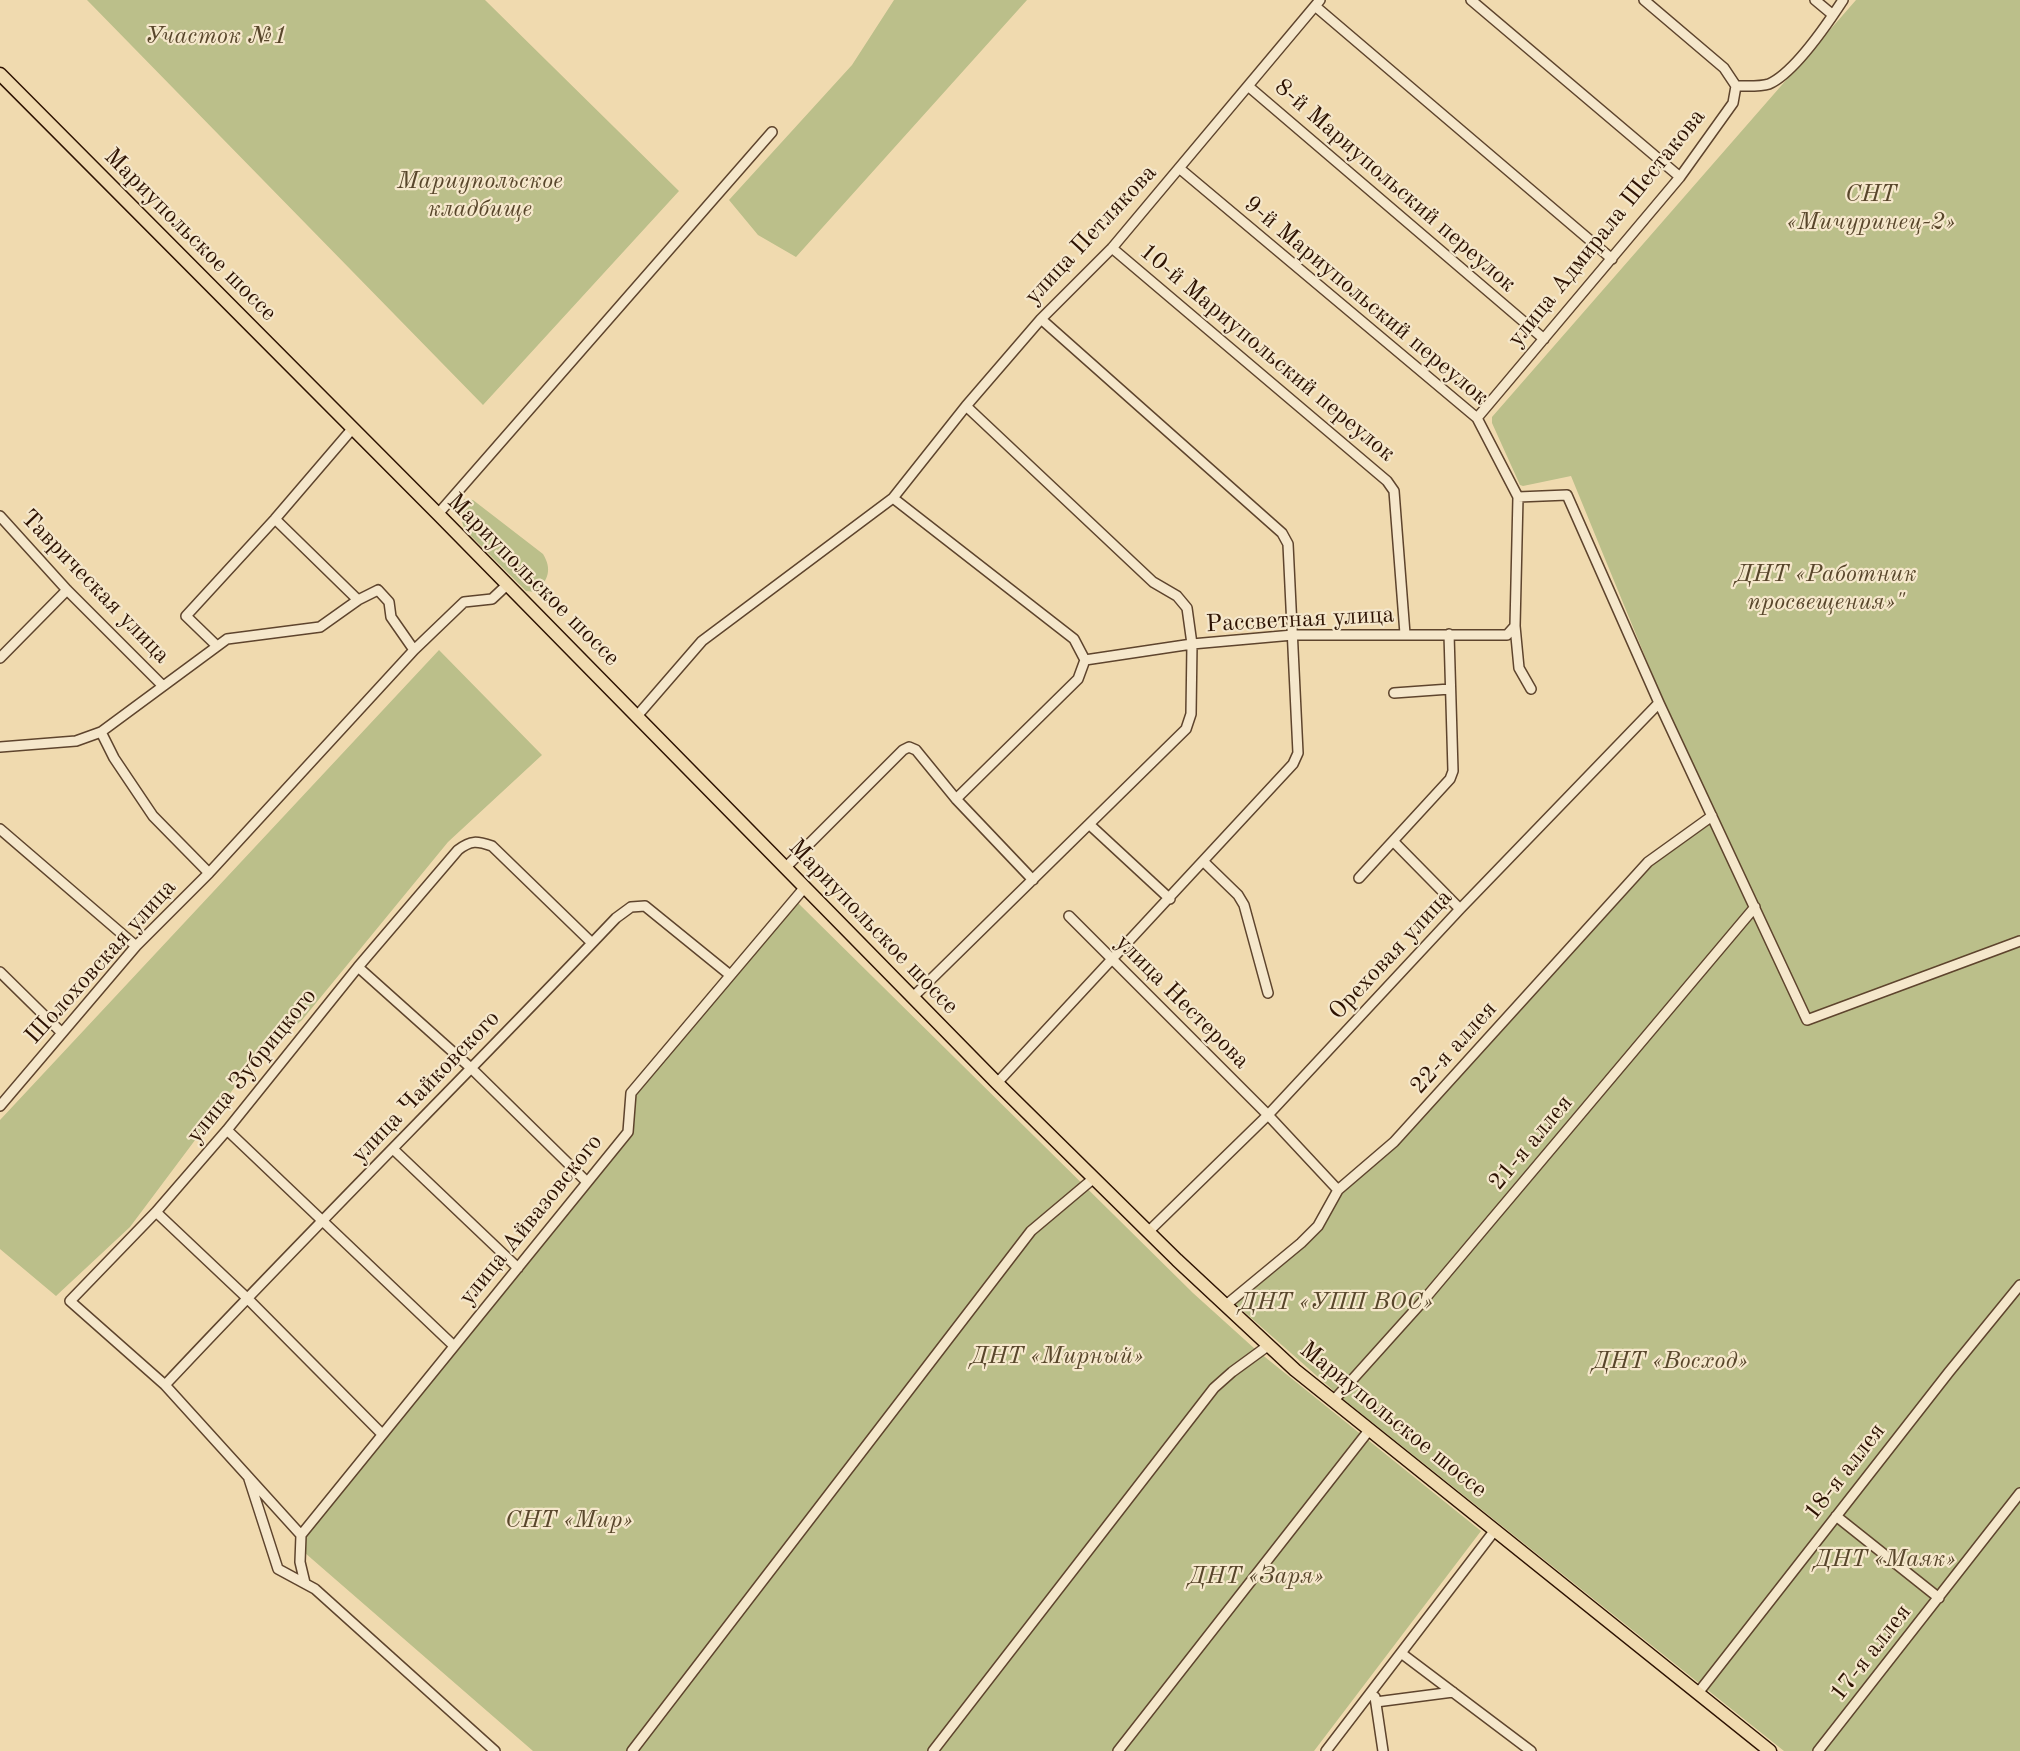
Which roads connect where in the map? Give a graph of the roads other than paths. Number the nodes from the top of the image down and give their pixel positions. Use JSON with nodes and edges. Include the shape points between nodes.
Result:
{"nodes":[{"id":1,"x":1472,"y":0,"type":"edge"},
{"id":2,"x":1644,"y":0,"type":"edge"},
{"id":3,"x":1815,"y":0,"type":"edge"},
{"id":4,"x":1843,"y":0,"type":"edge"},
{"id":5,"x":1318,"y":3,"type":"edge"},
{"id":6,"x":1833,"y":15,"type":"junction"},
{"id":7,"x":0,"y":74,"type":"edge"},
{"id":8,"x":1248,"y":86,"type":"junction"},
{"id":9,"x":1736,"y":86,"type":"junction"},
{"id":10,"x":772,"y":132,"type":"dead end"},
{"id":11,"x":1179,"y":168,"type":"junction"},
{"id":12,"x":1680,"y":177,"type":"junction"},
{"id":13,"x":1112,"y":248,"type":"junction"},
{"id":14,"x":1612,"y":259,"type":"junction"},
{"id":15,"x":1041,"y":319,"type":"junction"},
{"id":16,"x":1544,"y":339,"type":"junction"},
{"id":17,"x":966,"y":406,"type":"junction"},
{"id":18,"x":1477,"y":418,"type":"junction"},
{"id":19,"x":353,"y":428,"type":"junction"},
{"id":20,"x":893,"y":498,"type":"junction"},
{"id":21,"x":1518,"y":498,"type":"junction"},
{"id":22,"x":438,"y":514,"type":"junction"},
{"id":23,"x":0,"y":516,"type":"edge"},
{"id":24,"x":275,"y":519,"type":"junction"},
{"id":25,"x":508,"y":584,"type":"junction"},
{"id":26,"x":67,"y":590,"type":"junction"},
{"id":27,"x":358,"y":600,"type":"junction"},
{"id":28,"x":1515,"y":626,"type":"junction"},
{"id":29,"x":1405,"y":634,"type":"junction"},
{"id":30,"x":1449,"y":634,"type":"junction"},
{"id":31,"x":1293,"y":635,"type":"junction"},
{"id":32,"x":1192,"y":644,"type":"junction"},
{"id":33,"x":217,"y":646,"type":"junction"},
{"id":34,"x":414,"y":650,"type":"junction"},
{"id":35,"x":0,"y":658,"type":"edge"},
{"id":36,"x":1085,"y":660,"type":"junction"},
{"id":37,"x":162,"y":685,"type":"junction"},
{"id":38,"x":1450,"y":689,"type":"junction"},
{"id":39,"x":1531,"y":689,"type":"dead end"},
{"id":40,"x":1394,"y":693,"type":"dead end"},
{"id":41,"x":1659,"y":703,"type":"junction"},
{"id":42,"x":637,"y":716,"type":"junction"},
{"id":43,"x":101,"y":732,"type":"junction"},
{"id":44,"x":0,"y":747,"type":"edge"},
{"id":45,"x":956,"y":799,"type":"junction"},
{"id":46,"x":1712,"y":816,"type":"junction"},
{"id":47,"x":1090,"y":825,"type":"junction"},
{"id":48,"x":0,"y":829,"type":"edge"},
{"id":49,"x":1393,"y":841,"type":"junction"},
{"id":50,"x":1204,"y":862,"type":"junction"},
{"id":51,"x":786,"y":867,"type":"junction"},
{"id":52,"x":209,"y":873,"type":"junction"},
{"id":53,"x":1359,"y":878,"type":"dead end"},
{"id":54,"x":1033,"y":880,"type":"junction"},
{"id":55,"x":805,"y":887,"type":"junction"},
{"id":56,"x":1170,"y":899,"type":"junction"},
{"id":57,"x":1755,"y":908,"type":"junction"},
{"id":58,"x":1460,"y":909,"type":"junction"},
{"id":59,"x":1069,"y":916,"type":"dead end"},
{"id":60,"x":2020,"y":941,"type":"edge"},
{"id":61,"x":592,"y":943,"type":"junction"},
{"id":62,"x":136,"y":946,"type":"junction"},
{"id":63,"x":1113,"y":960,"type":"junction"},
{"id":64,"x":358,"y":967,"type":"junction"},
{"id":65,"x":0,"y":972,"type":"edge"},
{"id":66,"x":730,"y":975,"type":"junction"},
{"id":67,"x":1268,"y":993,"type":"dead end"},
{"id":68,"x":913,"y":997,"type":"junction"},
{"id":69,"x":61,"y":1032,"type":"junction"},
{"id":70,"x":472,"y":1069,"type":"junction"},
{"id":71,"x":998,"y":1083,"type":"junction"},
{"id":72,"x":0,"y":1106,"type":"edge"},
{"id":73,"x":1268,"y":1115,"type":"junction"},
{"id":74,"x":227,"y":1130,"type":"junction"},
{"id":75,"x":393,"y":1149,"type":"junction"},
{"id":76,"x":1094,"y":1179,"type":"junction"},
{"id":77,"x":587,"y":1182,"type":"junction"},
{"id":78,"x":1338,"y":1190,"type":"junction"},
{"id":79,"x":156,"y":1212,"type":"junction"},
{"id":80,"x":322,"y":1221,"type":"junction"},
{"id":81,"x":1149,"y":1231,"type":"junction"},
{"id":82,"x":518,"y":1268,"type":"junction"},
{"id":83,"x":2020,"y":1285,"type":"edge"},
{"id":84,"x":247,"y":1298,"type":"junction"},
{"id":85,"x":1226,"y":1305,"type":"junction"},
{"id":86,"x":1269,"y":1345,"type":"junction"},
{"id":87,"x":454,"y":1346,"type":"junction"},
{"id":88,"x":165,"y":1385,"type":"junction"},
{"id":89,"x":1334,"y":1400,"type":"junction"},
{"id":90,"x":1370,"y":1429,"type":"junction"},
{"id":91,"x":382,"y":1434,"type":"junction"},
{"id":92,"x":248,"y":1474,"type":"junction"},
{"id":93,"x":2020,"y":1493,"type":"edge"},
{"id":94,"x":1836,"y":1516,"type":"junction"},
{"id":95,"x":1495,"y":1530,"type":"junction"},
{"id":96,"x":301,"y":1535,"type":"junction"},
{"id":97,"x":305,"y":1583,"type":"junction"},
{"id":98,"x":1939,"y":1598,"type":"junction"},
{"id":99,"x":1401,"y":1653,"type":"junction"},
{"id":100,"x":1373,"y":1689,"type":"junction"},
{"id":101,"x":1700,"y":1689,"type":"junction"},
{"id":102,"x":1453,"y":1692,"type":"junction"},
{"id":103,"x":1376,"y":1702,"type":"junction"},
{"id":104,"x":495,"y":1751,"type":"edge"},
{"id":105,"x":632,"y":1751,"type":"edge"},
{"id":106,"x":933,"y":1751,"type":"edge"},
{"id":107,"x":1118,"y":1751,"type":"edge"},
{"id":108,"x":1326,"y":1751,"type":"edge"},
{"id":109,"x":1383,"y":1751,"type":"edge"},
{"id":110,"x":1531,"y":1751,"type":"edge"},
{"id":111,"x":1770,"y":1751,"type":"edge"},
{"id":112,"x":1818,"y":1751,"type":"edge"}],
"edges":[{"from":1,"to":12,"type":"street"},
{"from":2,"to":9,"type":"street","via":[[1724,68]]},
{"from":3,"to":6,"type":"street"},
{"from":4,"to":6,"type":"street"},
{"from":5,"to":8,"type":"street","name":"улица Петлякова"},
{"from":5,"to":14,"type":"street"},
{"from":6,"to":9,"type":"street","via":[[1789,69],[1768,84]]},
{"from":7,"to":19,"type":"main road","name":"Мариупольское шоссе"},
{"from":8,"to":11,"type":"street","name":"улица Петлякова"},
{"from":8,"to":16,"type":"street","name":"8-й Мариупольский переулок"},
{"from":9,"to":12,"type":"street","name":"улица Адмирала Шестакова","via":[[1733,103]]},
{"from":10,"to":22,"type":"street"},
{"from":11,"to":13,"type":"street","name":"улица Петлякова"},
{"from":11,"to":18,"type":"street","name":"9-й Мариупольский переулок"},
{"from":12,"to":14,"type":"street","name":"улица Адмирала Шестакова"},
{"from":13,"to":15,"type":"street","name":"улица Петлякова"},
{"from":13,"to":29,"type":"street","name":"10-й Мариупольский переулок","via":[[1387,481],[1394,491]]},
{"from":14,"to":16,"type":"street","name":"улица Адмирала Шестакова"},
{"from":15,"to":17,"type":"street","name":"улица Петлякова"},
{"from":15,"to":31,"type":"street","via":[[1282,533],[1288,544]]},
{"from":16,"to":18,"type":"street","name":"улица Адмирала Шестакова"},
{"from":17,"to":20,"type":"street","name":"улица Петлякова"},
{"from":17,"to":32,"type":"street","via":[[1153,582],[1177,596],[1187,608]]},
{"from":18,"to":21,"type":"street","name":"9-й Мариупольский переулок"},
{"from":19,"to":22,"type":"main road","name":"Мариупольское шоссе"},
{"from":19,"to":24,"type":"street"},
{"from":20,"to":36,"type":"street","via":[[1074,639]]},
{"from":20,"to":42,"type":"street","name":"улица Петлякова","via":[[702,640]]},
{"from":21,"to":28,"type":"street","name":"9-й Мариупольский переулок"},
{"from":21,"to":41,"type":"street","via":[[1567,495]]},
{"from":22,"to":25,"type":"main road","name":"Мариупольское шоссе"},
{"from":23,"to":26,"type":"street","name":"Таврическая улица"},
{"from":24,"to":27,"type":"street"},
{"from":24,"to":33,"type":"street","via":[[186,616]]},
{"from":25,"to":34,"type":"street","name":"Шолоховская улица","via":[[492,599],[464,602]]},
{"from":25,"to":42,"type":"main road","name":"Мариупольское шоссе"},
{"from":26,"to":35,"type":"street"},
{"from":26,"to":37,"type":"street","name":"Таврическая улица"},
{"from":27,"to":33,"type":"street","via":[[320,627],[227,639]]},
{"from":27,"to":34,"type":"street","via":[[378,590],[389,602],[391,617]]},
{"from":28,"to":30,"type":"street","name":"Рассветная улица","via":[[1507,635]]},
{"from":28,"to":39,"type":"street","name":"9-й Мариупольский переулок","via":[[1519,668]]},
{"from":29,"to":30,"type":"street","name":"Рассветная улица"},
{"from":29,"to":31,"type":"street","name":"Рассветная улица"},
{"from":30,"to":38,"type":"street"},
{"from":31,"to":32,"type":"street","name":"Рассветная улица"},
{"from":31,"to":50,"type":"street","via":[[1298,753],[1293,764]]},
{"from":32,"to":36,"type":"street","name":"Рассветная улица"},
{"from":32,"to":47,"type":"street","via":[[1191,714],[1186,729]]},
{"from":33,"to":37,"type":"street"},
{"from":34,"to":52,"type":"street","name":"Шолоховская улица"},
{"from":36,"to":45,"type":"street","via":[[1078,679]]},
{"from":37,"to":43,"type":"street"},
{"from":38,"to":40,"type":"street"},
{"from":38,"to":49,"type":"street","via":[[1453,771]]},
{"from":41,"to":46,"type":"street"},
{"from":41,"to":58,"type":"street","name":"Ореховая улица"},
{"from":42,"to":51,"type":"main road","name":"Мариупольское шоссе"},
{"from":43,"to":44,"type":"street","via":[[76,741]]},
{"from":43,"to":52,"type":"street","via":[[153,816]]},
{"from":45,"to":51,"type":"street","via":[[916,750],[909,747]]},
{"from":45,"to":54,"type":"street"},
{"from":46,"to":57,"type":"street"},
{"from":46,"to":78,"type":"street","name":"22-я аллея","via":[[1648,861],[1394,1142]]},
{"from":47,"to":54,"type":"street"},
{"from":47,"to":56,"type":"street"},
{"from":48,"to":62,"type":"street"},
{"from":49,"to":53,"type":"street"},
{"from":49,"to":58,"type":"street"},
{"from":50,"to":56,"type":"street"},
{"from":50,"to":67,"type":"street","via":[[1244,904]]},
{"from":51,"to":55,"type":"main road","name":"Мариупольское шоссе"},
{"from":52,"to":62,"type":"street","name":"Шолоховская улица"},
{"from":54,"to":68,"type":"street"},
{"from":55,"to":66,"type":"street","name":"улица Айвазовского"},
{"from":55,"to":68,"type":"main road","name":"Мариупольское шоссе"},
{"from":56,"to":63,"type":"street"},
{"from":57,"to":60,"type":"street","via":[[1807,1020]]},
{"from":57,"to":89,"type":"street","name":"21-я аллея","via":[[1430,1293]]},
{"from":58,"to":73,"type":"street","name":"Ореховая улица"},
{"from":59,"to":63,"type":"street","name":"улица Нестерова"},
{"from":61,"to":64,"type":"street","name":"улица Зубрицкого","via":[[492,846],[477,842],[458,850]]},
{"from":61,"to":66,"type":"street","name":"улица Чайковского","via":[[631,907],[645,906]]},
{"from":61,"to":70,"type":"street","name":"улица Чайковского"},
{"from":62,"to":69,"type":"street","name":"Шолоховская улица"},
{"from":63,"to":71,"type":"street"},
{"from":63,"to":73,"type":"street","name":"улица Нестерова"},
{"from":64,"to":70,"type":"street"},
{"from":64,"to":74,"type":"street","name":"улица Зубрицкого"},
{"from":65,"to":69,"type":"street"},
{"from":66,"to":77,"type":"street","name":"улица Айвазовского","via":[[631,1094],[628,1132]]},
{"from":68,"to":71,"type":"main road","name":"Мариупольское шоссе"},
{"from":69,"to":72,"type":"street","name":"Шолоховская улица"},
{"from":70,"to":75,"type":"street","name":"улица Чайковского"},
{"from":70,"to":77,"type":"street"},
{"from":71,"to":76,"type":"main road","name":"Мариупольское шоссе"},
{"from":73,"to":78,"type":"street","name":"улица Нестерова"},
{"from":73,"to":81,"type":"street","name":"Ореховая улица"},
{"from":74,"to":79,"type":"street","name":"улица Зубрицкого"},
{"from":74,"to":80,"type":"street"},
{"from":75,"to":80,"type":"street","name":"улица Чайковского"},
{"from":75,"to":82,"type":"street"},
{"from":76,"to":81,"type":"main road","name":"Мариупольское шоссе"},
{"from":76,"to":105,"type":"street","via":[[1031,1231]]},
{"from":77,"to":82,"type":"street","name":"улица Айвазовского"},
{"from":78,"to":85,"type":"street","name":"22-я аллея","via":[[1318,1226]]},
{"from":79,"to":84,"type":"street"},
{"from":79,"to":88,"type":"street","name":"улица Зубрицкого","via":[[69,1301]]},
{"from":80,"to":84,"type":"street","name":"улица Чайковского"},
{"from":80,"to":87,"type":"street"},
{"from":81,"to":85,"type":"main road","name":"Мариупольское шоссе"},
{"from":82,"to":87,"type":"street","name":"улица Айвазовского"},
{"from":83,"to":94,"type":"street","name":"18-я аллея"},
{"from":84,"to":88,"type":"street","name":"улица Чайковского"},
{"from":84,"to":91,"type":"street"},
{"from":85,"to":86,"type":"main road","name":"Мариупольское шоссе"},
{"from":86,"to":89,"type":"main road","name":"Мариупольское шоссе"},
{"from":86,"to":106,"type":"street","via":[[1214,1388]]},
{"from":87,"to":91,"type":"street","name":"улица Айвазовского"},
{"from":88,"to":92,"type":"street"},
{"from":89,"to":90,"type":"main road","name":"Мариупольское шоссе"},
{"from":90,"to":95,"type":"main road","name":"Мариупольское шоссе"},
{"from":90,"to":107,"type":"street"},
{"from":91,"to":96,"type":"street","name":"улица Айвазовского"},
{"from":92,"to":96,"type":"street"},
{"from":92,"to":97,"type":"street","via":[[278,1569]]},
{"from":93,"to":98,"type":"street","name":"17-я аллея"},
{"from":94,"to":98,"type":"street"},
{"from":94,"to":101,"type":"street","name":"18-я аллея"},
{"from":95,"to":99,"type":"street"},
{"from":95,"to":101,"type":"main road","name":"Мариупольское шоссе"},
{"from":96,"to":97,"type":"street","via":[[300,1562]]},
{"from":97,"to":104,"type":"street"},
{"from":98,"to":112,"type":"street","name":"17-я аллея"},
{"from":99,"to":100,"type":"street"},
{"from":99,"to":102,"type":"street"},
{"from":100,"to":103,"type":"street"},
{"from":100,"to":108,"type":"street"},
{"from":101,"to":111,"type":"main road","name":"Мариупольское шоссе"},
{"from":102,"to":103,"type":"street"},
{"from":102,"to":110,"type":"street"},
{"from":103,"to":109,"type":"street"}]}
